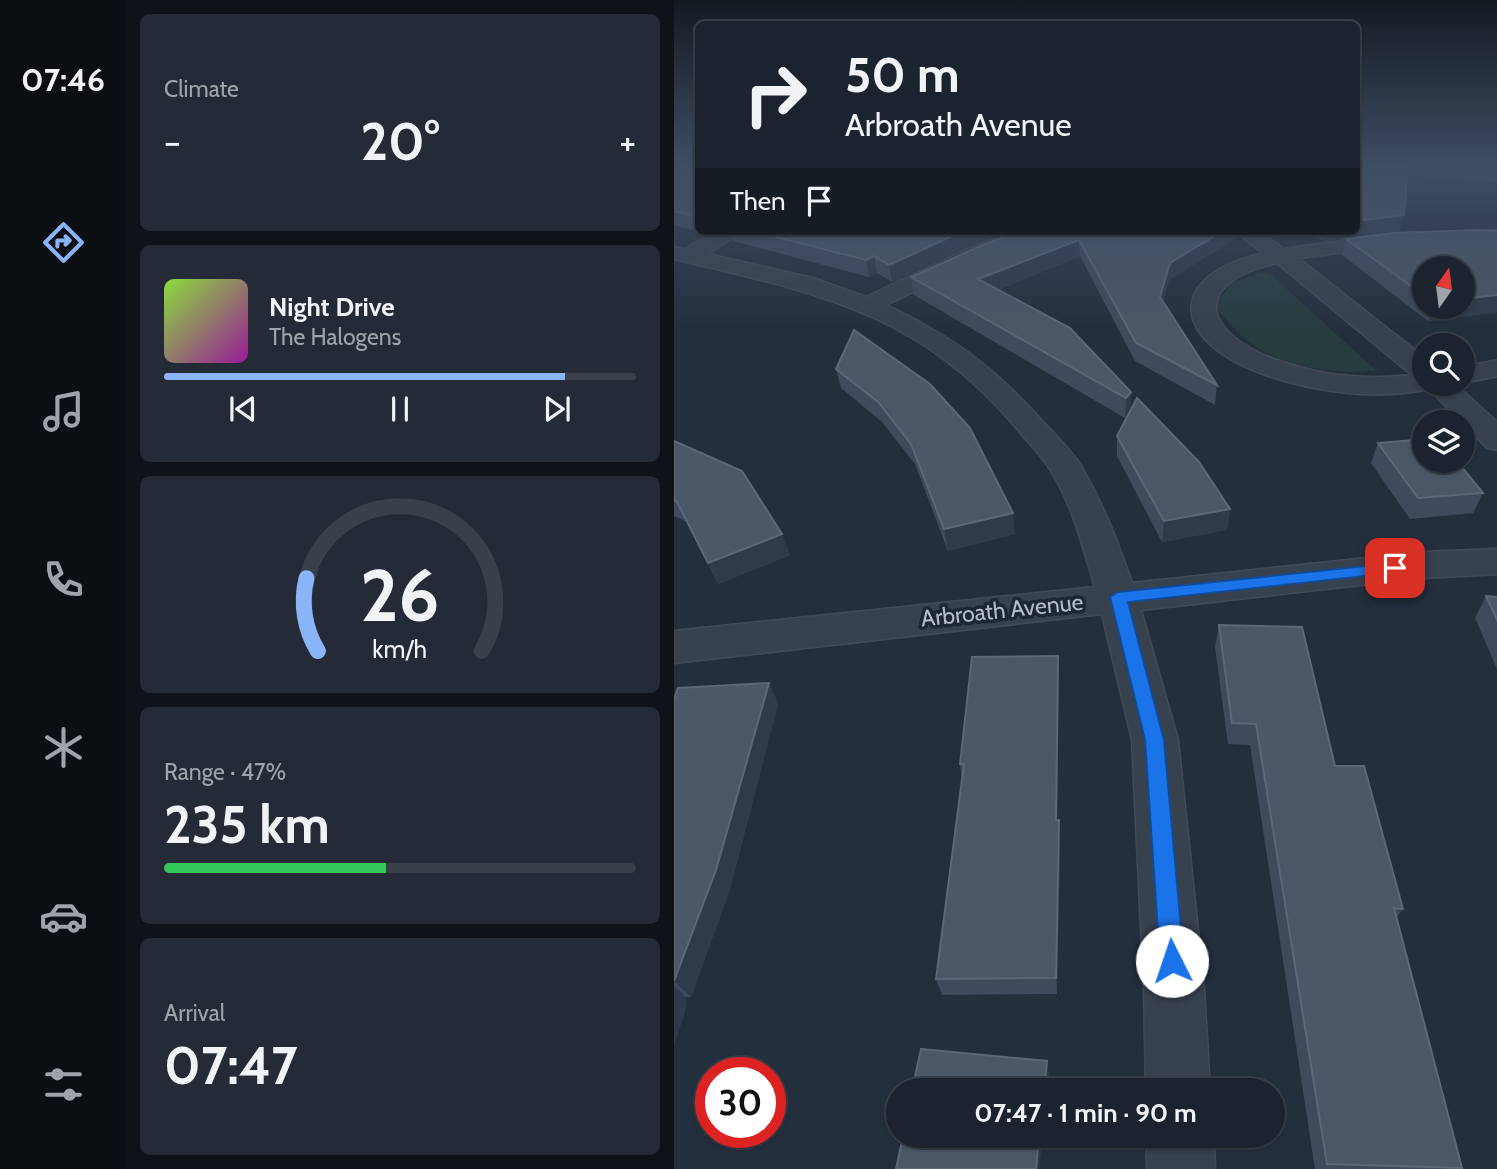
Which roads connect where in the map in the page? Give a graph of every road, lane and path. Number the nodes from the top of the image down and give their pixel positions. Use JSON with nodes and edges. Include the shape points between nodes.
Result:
{"nodes":[{"id":1,"x":724,"y":235,"type":"edge"},
{"id":2,"x":1025,"y":235,"type":"edge"},
{"id":3,"x":1250,"y":235,"type":"edge"},
{"id":4,"x":1497,"y":236,"type":"edge"},
{"id":5,"x":681,"y":254,"type":"edge"},
{"id":6,"x":1281,"y":255,"type":"junction"},
{"id":7,"x":867,"y":305,"type":"junction"},
{"id":8,"x":1412,"y":361,"type":"edge"},
{"id":9,"x":1497,"y":368,"type":"edge"},
{"id":10,"x":1475,"y":373,"type":"edge"},
{"id":11,"x":1412,"y":384,"type":"edge"},
{"id":12,"x":1451,"y":396,"type":"edge"},
{"id":13,"x":1497,"y":441,"type":"edge"},
{"id":14,"x":1497,"y":561,"type":"edge"},
{"id":15,"x":1118,"y":597,"type":"junction"},
{"id":16,"x":674,"y":647,"type":"edge"},
{"id":17,"x":1178,"y":1078,"type":"edge"},
{"id":18,"x":1180,"y":1148,"type":"edge"},
{"id":19,"x":1181,"y":1169,"type":"edge"}],
"edges":[{"from":1,"to":5,"type":"street"},
{"from":2,"to":7,"type":"street"},
{"from":3,"to":6,"type":"street"},
{"from":4,"to":6,"type":"street","via":[[1410,239]]},
{"from":5,"to":7,"type":"street","via":[[769,273]]},
{"from":6,"to":8,"type":"street"},
{"from":6,"to":11,"type":"street","via":[[1226,273],[1209,287],[1201,303],[1204,319],[1217,335],[1266,366],[1312,378],[1357,386]]},
{"from":7,"to":15,"type":"street","via":[[924,332],[964,360],[1003,394],[1065,466],[1093,524]]},
{"from":9,"to":10,"type":"street"},
{"from":12,"to":13,"type":"street"},
{"from":14,"to":15,"type":"street","name":"Arbroath Avenue"},
{"from":15,"to":16,"type":"street","name":"Arbroath Avenue"},
{"from":15,"to":17,"type":"street","via":[[1155,740]]},
{"from":18,"to":19,"type":"street"}]}
